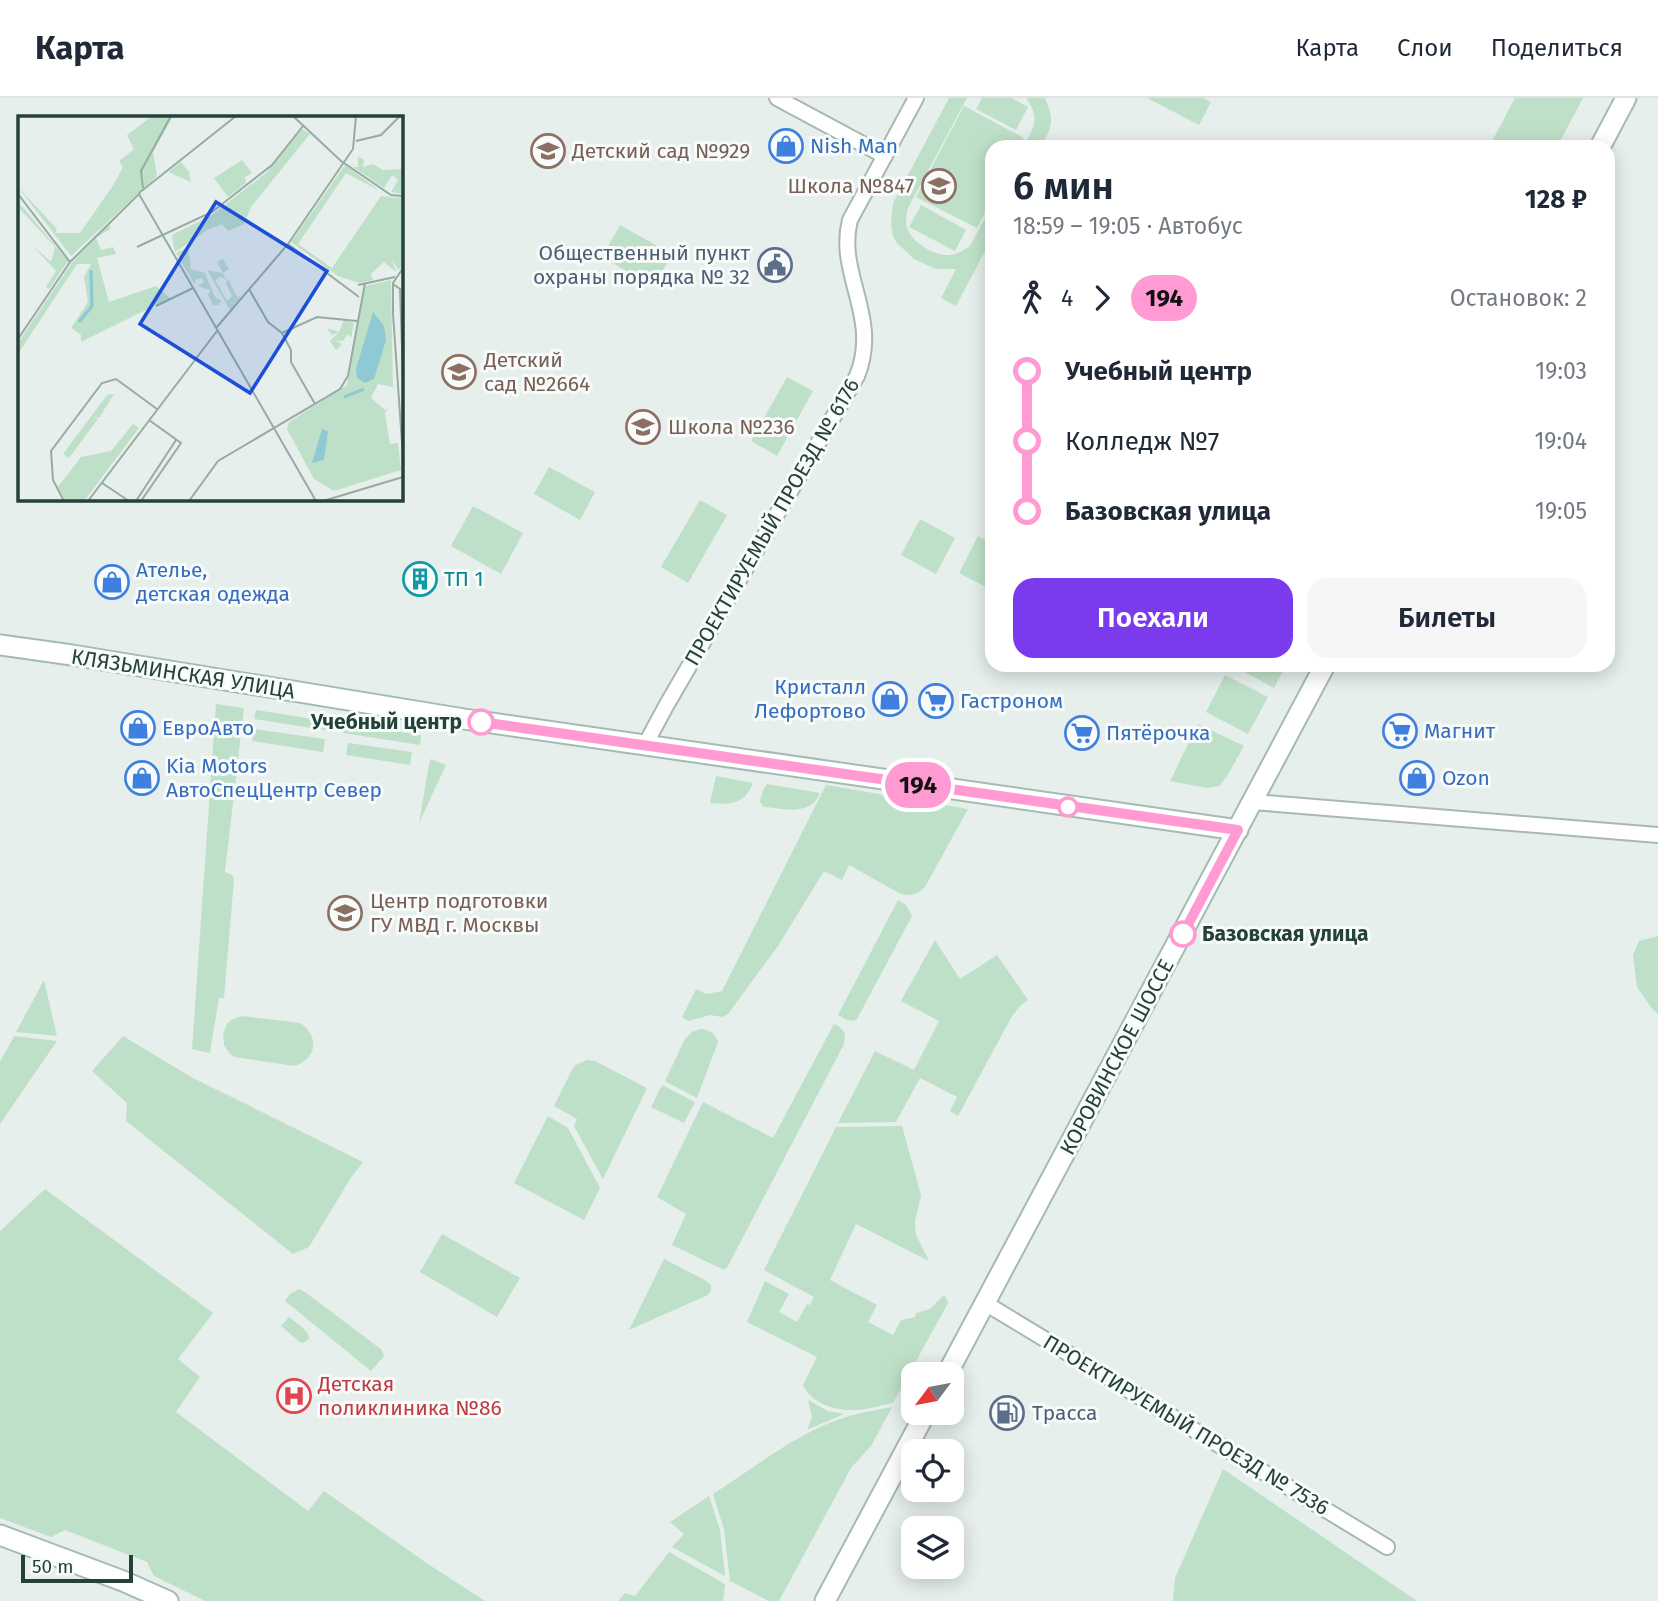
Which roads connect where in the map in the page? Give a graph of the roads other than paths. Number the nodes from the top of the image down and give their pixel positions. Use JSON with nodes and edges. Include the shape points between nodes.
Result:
{"nodes":[{"id":1,"x":777,"y":98,"type":"edge"},
{"id":2,"x":916,"y":98,"type":"edge"},
{"id":3,"x":1626,"y":98,"type":"edge"},
{"id":4,"x":1604,"y":140,"type":"edge"},
{"id":5,"x":885,"y":156,"type":"junction"},
{"id":6,"x":0,"y":645,"type":"edge"},
{"id":7,"x":1321,"y":672,"type":"edge"},
{"id":8,"x":645,"y":746,"type":"junction"},
{"id":9,"x":1253,"y":802,"type":"junction"},
{"id":10,"x":1238,"y":830,"type":"junction"},
{"id":11,"x":1658,"y":835,"type":"edge"},
{"id":12,"x":985,"y":1303,"type":"junction"},
{"id":13,"x":953,"y":1362,"type":"edge"},
{"id":14,"x":919,"y":1425,"type":"edge"},
{"id":15,"x":0,"y":1535,"type":"edge"},
{"id":16,"x":1387,"y":1547,"type":"dead end"},
{"id":17,"x":168,"y":1601,"type":"edge"},
{"id":18,"x":825,"y":1601,"type":"edge"}],
"edges":[{"from":1,"to":5,"type":"street"},
{"from":2,"to":5,"type":"street","name":"ПРОЕКТИРУЕМЫЙ ПРОЕЗД № 6176"},
{"from":3,"to":4,"type":"street"},
{"from":5,"to":8,"type":"street","name":"ПРОЕКТИРУЕМЫЙ ПРОЕЗД № 6176","via":[[847,232],[864,325],[863,362]]},
{"from":6,"to":8,"type":"street","name":"КЛЯЗЬМИНСКАЯ УЛИЦА"},
{"from":7,"to":9,"type":"street","name":"КОРОВИНСКОЕ ШОССЕ"},
{"from":8,"to":10,"type":"street","name":"КЛЯЗЬМИНСКАЯ УЛИЦА"},
{"from":9,"to":10,"type":"street","name":"КОРОВИНСКОЕ ШОССЕ"},
{"from":9,"to":11,"type":"street"},
{"from":10,"to":12,"type":"street","name":"КОРОВИНСКОЕ ШОССЕ"},
{"from":12,"to":13,"type":"street","name":"КОРОВИНСКОЕ ШОССЕ"},
{"from":12,"to":16,"type":"street","name":"ПРОЕКТИРУЕМЫЙ ПРОЕЗД № 7536"},
{"from":14,"to":18,"type":"street"},
{"from":15,"to":17,"type":"street"}]}
